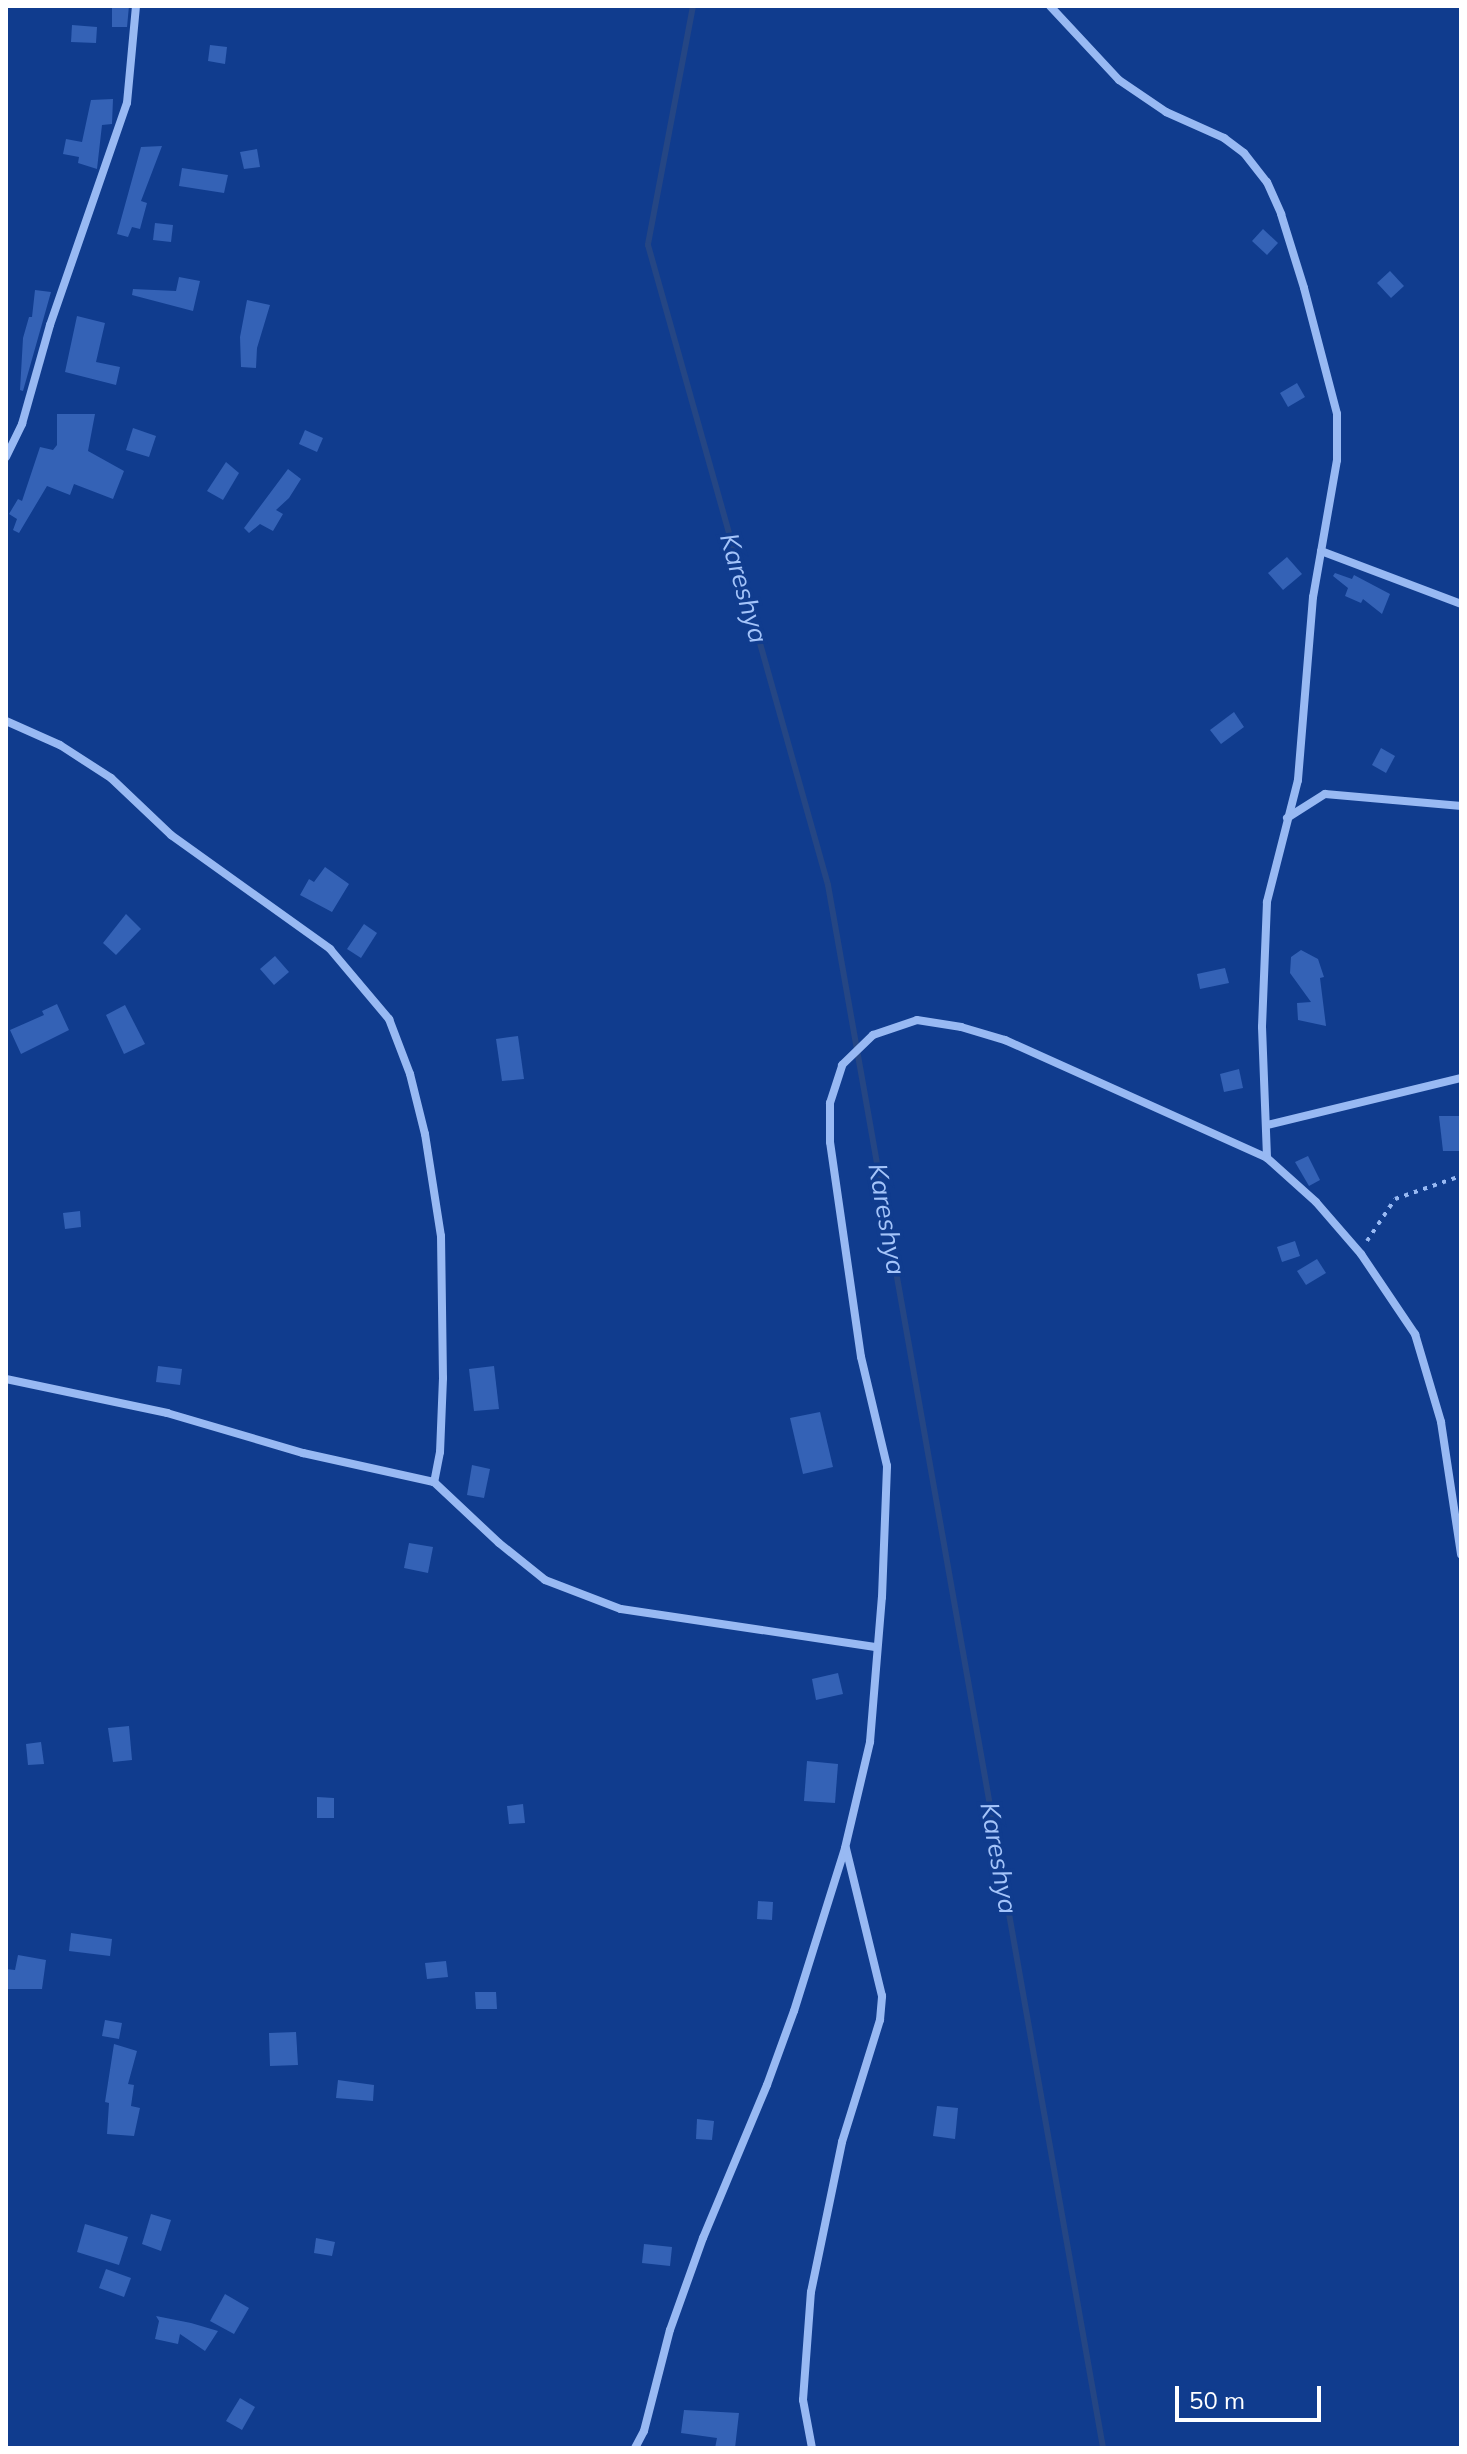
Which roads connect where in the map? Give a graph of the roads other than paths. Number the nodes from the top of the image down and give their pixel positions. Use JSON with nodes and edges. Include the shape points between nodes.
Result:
{"nodes":[{"id":1,"x":136,"y":6,"type":"edge"},
{"id":2,"x":1050,"y":6,"type":"edge"},
{"id":3,"x":6,"y":457,"type":"edge"},
{"id":4,"x":1321,"y":551,"type":"junction"},
{"id":5,"x":1461,"y":604,"type":"edge"},
{"id":6,"x":6,"y":721,"type":"edge"},
{"id":7,"x":1461,"y":806,"type":"edge"},
{"id":8,"x":1286,"y":818,"type":"junction"},
{"id":9,"x":1461,"y":1078,"type":"edge"},
{"id":10,"x":1267,"y":1125,"type":"junction"},
{"id":11,"x":1267,"y":1158,"type":"junction"},
{"id":12,"x":6,"y":1379,"type":"edge"},
{"id":13,"x":434,"y":1482,"type":"junction"},
{"id":14,"x":1461,"y":1554,"type":"edge"},
{"id":15,"x":875,"y":1647,"type":"junction"},
{"id":16,"x":845,"y":1848,"type":"junction"},
{"id":17,"x":635,"y":2448,"type":"edge"},
{"id":18,"x":812,"y":2448,"type":"edge"}],
"edges":[{"from":1,"to":3,"type":"street","via":[[127,103],[50,325],[22,424]]},
{"from":2,"to":4,"type":"street","via":[[1119,80],[1166,112],[1224,138],[1267,182],[1299,273],[1337,414],[1337,460]]},
{"from":4,"to":5,"type":"street"},
{"from":4,"to":8,"type":"street","via":[[1298,780]]},
{"from":6,"to":13,"type":"street","via":[[60,745],[111,778],[171,835],[330,949],[389,1019],[425,1134],[441,1236],[441,1424]]},
{"from":7,"to":8,"type":"street","via":[[1325,794]]},
{"from":8,"to":10,"type":"street","via":[[1267,902],[1262,1027]]},
{"from":9,"to":10,"type":"street"},
{"from":10,"to":11,"type":"street"},
{"from":11,"to":14,"type":"street","via":[[1316,1202],[1361,1254],[1415,1334],[1441,1422]]},
{"from":11,"to":15,"type":"street","via":[[1005,1040],[961,1027],[917,1020],[873,1035],[842,1065],[830,1103],[830,1142],[861,1357],[887,1466]]},
{"from":12,"to":13,"type":"street","via":[[167,1413],[303,1453]]},
{"from":13,"to":15,"type":"street","via":[[545,1580],[591,1599],[652,1615]]},
{"from":15,"to":16,"type":"street","via":[[870,1742]]},
{"from":16,"to":17,"type":"street","via":[[772,2071],[679,2304]]},
{"from":16,"to":18,"type":"street","via":[[882,1996],[880,2020],[842,2142],[811,2292],[803,2400]]}]}
